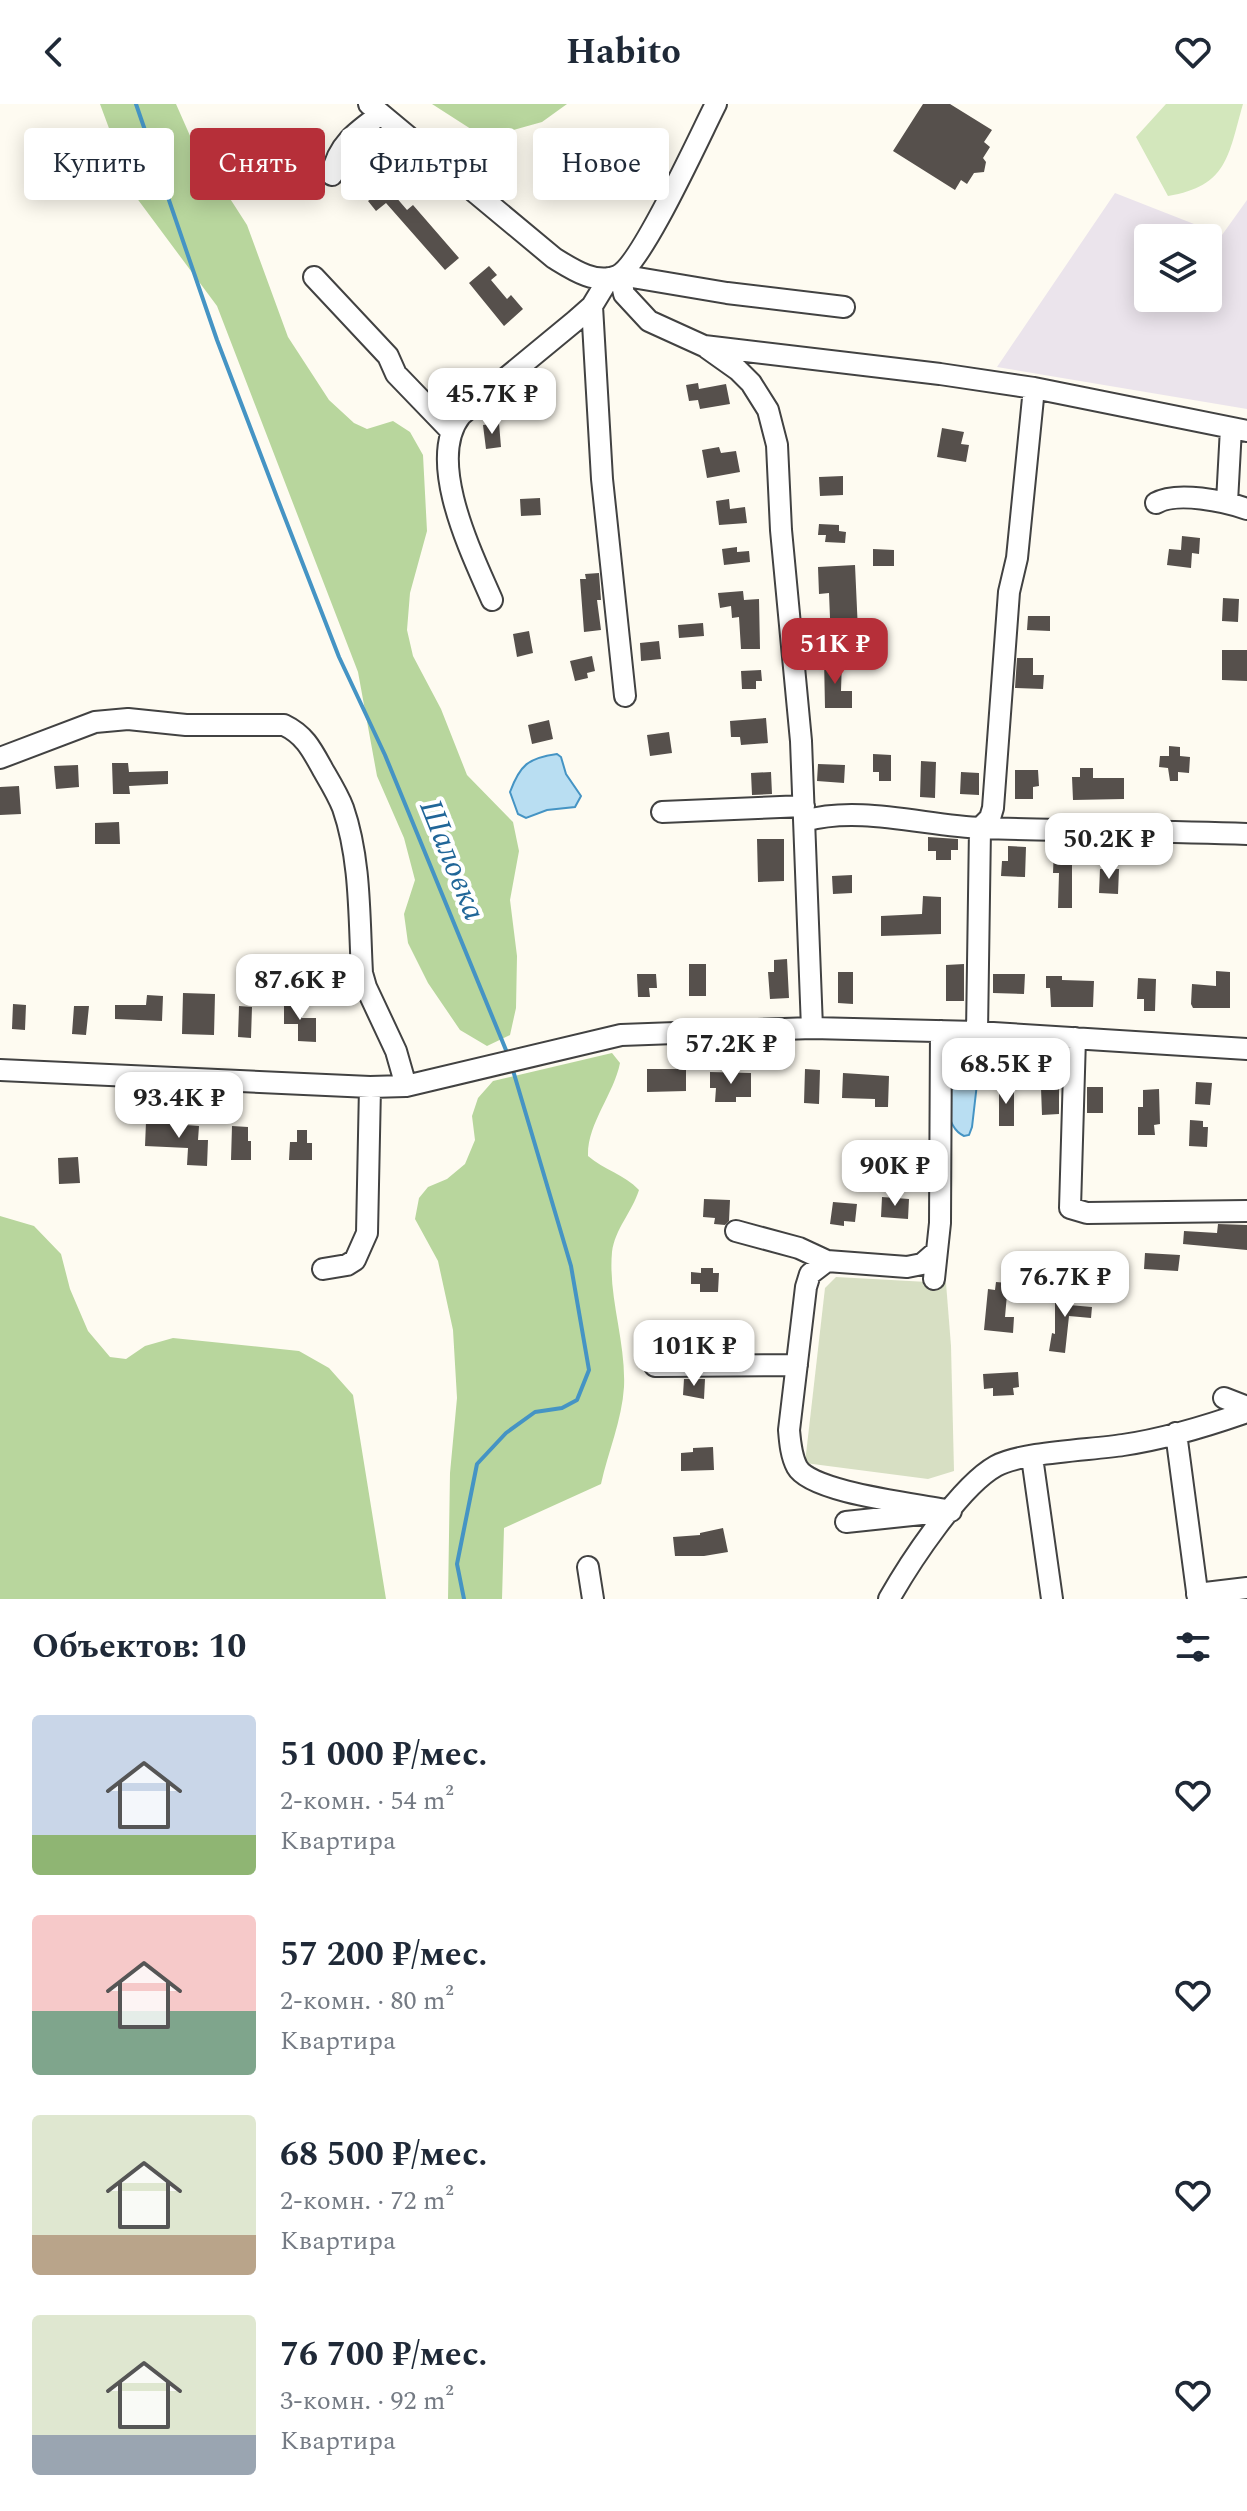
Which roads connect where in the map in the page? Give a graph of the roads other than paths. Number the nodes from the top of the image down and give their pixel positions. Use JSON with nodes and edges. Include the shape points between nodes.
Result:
{"nodes":[{"id":1,"x":716,"y":104,"type":"edge"},
{"id":2,"x":375,"y":109,"type":"edge"},
{"id":3,"x":332,"y":175,"type":"dead end"},
{"id":4,"x":614,"y":276,"type":"junction"},
{"id":5,"x":314,"y":277,"type":"dead end"},
{"id":6,"x":592,"y":306,"type":"junction"},
{"id":7,"x":844,"y":307,"type":"dead end"},
{"id":8,"x":704,"y":346,"type":"junction"},
{"id":9,"x":1034,"y":388,"type":"junction"},
{"id":10,"x":450,"y":430,"type":"junction"},
{"id":11,"x":1239,"y":430,"type":"edge"},
{"id":12,"x":1156,"y":503,"type":"dead end"},
{"id":13,"x":1237,"y":506,"type":"edge"},
{"id":14,"x":492,"y":600,"type":"dead end"},
{"id":15,"x":625,"y":696,"type":"dead end"},
{"id":16,"x":0,"y":758,"type":"edge"},
{"id":17,"x":662,"y":812,"type":"dead end"},
{"id":18,"x":804,"y":814,"type":"junction"},
{"id":19,"x":980,"y":828,"type":"junction"},
{"id":20,"x":1247,"y":834,"type":"edge"},
{"id":21,"x":812,"y":1028,"type":"junction"},
{"id":22,"x":941,"y":1031,"type":"junction"},
{"id":23,"x":977,"y":1032,"type":"junction"},
{"id":24,"x":1075,"y":1038,"type":"junction"},
{"id":25,"x":1247,"y":1049,"type":"edge"},
{"id":26,"x":0,"y":1070,"type":"edge"},
{"id":27,"x":406,"y":1086,"type":"junction"},
{"id":28,"x":370,"y":1087,"type":"junction"},
{"id":29,"x":1247,"y":1211,"type":"edge"},
{"id":30,"x":736,"y":1231,"type":"dead end"},
{"id":31,"x":937,"y":1251,"type":"junction"},
{"id":32,"x":827,"y":1261,"type":"junction"},
{"id":33,"x":323,"y":1269,"type":"dead end"},
{"id":34,"x":934,"y":1279,"type":"dead end"},
{"id":35,"x":797,"y":1365,"type":"junction"},
{"id":36,"x":655,"y":1366,"type":"dead end"},
{"id":37,"x":1224,"y":1398,"type":"dead end"},
{"id":38,"x":1247,"y":1410,"type":"edge"},
{"id":39,"x":1176,"y":1433,"type":"junction"},
{"id":40,"x":1032,"y":1457,"type":"junction"},
{"id":41,"x":951,"y":1511,"type":"junction"},
{"id":42,"x":846,"y":1522,"type":"dead end"},
{"id":43,"x":588,"y":1567,"type":"dead end"},
{"id":44,"x":1247,"y":1588,"type":"edge"},
{"id":45,"x":1198,"y":1597,"type":"edge"},
{"id":46,"x":593,"y":1599,"type":"edge"},
{"id":47,"x":889,"y":1599,"type":"edge"},
{"id":48,"x":1052,"y":1599,"type":"edge"}],
"edges":[{"from":1,"to":4,"type":"street","via":[[639,252]]},
{"from":2,"to":3,"type":"street","via":[[339,152]]},
{"from":2,"to":4,"type":"street","via":[[554,258],[576,272]]},
{"from":4,"to":6,"type":"street"},
{"from":4,"to":7,"type":"street"},
{"from":4,"to":8,"type":"street","via":[[649,321]]},
{"from":5,"to":10,"type":"street"},
{"from":6,"to":10,"type":"street","via":[[461,415]]},
{"from":6,"to":15,"type":"street","via":[[602,479]]},
{"from":8,"to":9,"type":"street"},
{"from":8,"to":18,"type":"street","via":[[751,383],[774,427]]},
{"from":9,"to":11,"type":"street","via":[[1173,425]]},
{"from":9,"to":19,"type":"street","via":[[1009,592],[993,808]]},
{"from":10,"to":14,"type":"street","via":[[455,509]]},
{"from":11,"to":13,"type":"street"},
{"from":12,"to":13,"type":"street","via":[[1175,497]]},
{"from":16,"to":27,"type":"street","via":[[95,722],[284,725],[297,731],[309,743],[349,826],[362,973]]},
{"from":17,"to":18,"type":"street"},
{"from":18,"to":19,"type":"street"},
{"from":18,"to":21,"type":"street"},
{"from":19,"to":20,"type":"street"},
{"from":19,"to":23,"type":"street"},
{"from":21,"to":22,"type":"street"},
{"from":21,"to":27,"type":"street","via":[[621,1035]]},
{"from":22,"to":23,"type":"street"},
{"from":22,"to":31,"type":"street"},
{"from":23,"to":24,"type":"street"},
{"from":24,"to":25,"type":"street"},
{"from":24,"to":29,"type":"street","via":[[1070,1208],[1087,1213]]},
{"from":26,"to":28,"type":"street"},
{"from":27,"to":28,"type":"street"},
{"from":28,"to":33,"type":"street","via":[[367,1233],[355,1260]]},
{"from":30,"to":32,"type":"street"},
{"from":31,"to":32,"type":"street","via":[[922,1264],[907,1267]]},
{"from":31,"to":34,"type":"street"},
{"from":32,"to":35,"type":"street","via":[[810,1274],[806,1287]]},
{"from":35,"to":36,"type":"street"},
{"from":35,"to":41,"type":"street","via":[[789,1430],[798,1469],[822,1486]]},
{"from":37,"to":38,"type":"street"},
{"from":38,"to":39,"type":"street"},
{"from":39,"to":40,"type":"street"},
{"from":39,"to":45,"type":"street"},
{"from":40,"to":41,"type":"street","via":[[999,1464],[983,1474]]},
{"from":40,"to":48,"type":"street"},
{"from":41,"to":42,"type":"street"},
{"from":41,"to":47,"type":"street"},
{"from":43,"to":46,"type":"street"},
{"from":44,"to":45,"type":"street"}]}
